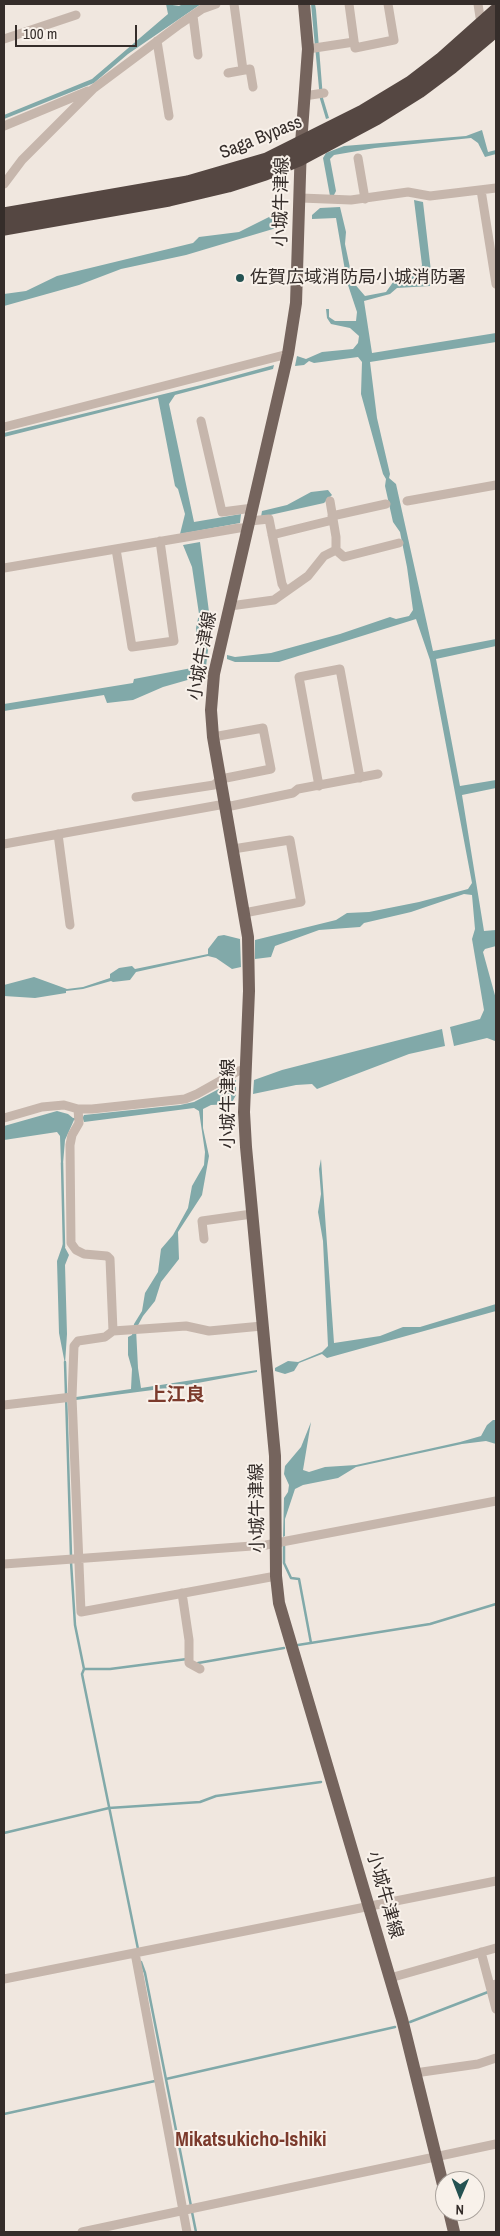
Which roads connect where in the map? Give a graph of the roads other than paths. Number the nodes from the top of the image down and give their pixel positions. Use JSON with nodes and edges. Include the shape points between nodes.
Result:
{"nodes":[{"id":1,"x":216,"y":4,"type":"edge"},
{"id":2,"x":234,"y":4,"type":"edge"},
{"id":3,"x":304,"y":4,"type":"edge"},
{"id":4,"x":349,"y":4,"type":"edge"},
{"id":5,"x":388,"y":4,"type":"edge"},
{"id":6,"x":478,"y":4,"type":"edge"},
{"id":7,"x":496,"y":11,"type":"edge"},
{"id":8,"x":76,"y":15,"type":"dead end"},
{"id":9,"x":193,"y":16,"type":"junction"},
{"id":10,"x":490,"y":26,"type":"edge"},
{"id":11,"x":4,"y":39,"type":"edge"},
{"id":12,"x":157,"y":41,"type":"junction"},
{"id":13,"x":354,"y":42,"type":"junction"},
{"id":14,"x":314,"y":48,"type":"junction"},
{"id":15,"x":198,"y":55,"type":"dead end"},
{"id":16,"x":243,"y":70,"type":"junction"},
{"id":17,"x":228,"y":73,"type":"dead end"},
{"id":18,"x":253,"y":87,"type":"dead end"},
{"id":19,"x":93,"y":89,"type":"junction"},
{"id":20,"x":169,"y":116,"type":"dead end"},
{"id":21,"x":4,"y":126,"type":"edge"},
{"id":22,"x":301,"y":151,"type":"junction"},
{"id":23,"x":358,"y":158,"type":"dead end"},
{"id":24,"x":4,"y":184,"type":"edge"},
{"id":25,"x":496,"y":188,"type":"edge"},
{"id":26,"x":481,"y":190,"type":"junction"},
{"id":27,"x":301,"y":198,"type":"junction"},
{"id":28,"x":365,"y":199,"type":"junction"},
{"id":29,"x":4,"y":215,"type":"edge"},
{"id":30,"x":4,"y":228,"type":"edge"},
{"id":31,"x":496,"y":284,"type":"edge"},
{"id":32,"x":288,"y":354,"type":"junction"},
{"id":33,"x":201,"y":421,"type":"dead end"},
{"id":34,"x":4,"y":427,"type":"edge"},
{"id":35,"x":496,"y":485,"type":"edge"},
{"id":36,"x":330,"y":501,"type":"dead end"},
{"id":37,"x":407,"y":501,"type":"dead end"},
{"id":38,"x":386,"y":504,"type":"dead end"},
{"id":39,"x":253,"y":508,"type":"junction"},
{"id":40,"x":332,"y":518,"type":"junction"},
{"id":41,"x":250,"y":525,"type":"junction"},
{"id":42,"x":272,"y":535,"type":"junction"},
{"id":43,"x":160,"y":541,"type":"junction"},
{"id":44,"x":399,"y":543,"type":"dead end"},
{"id":45,"x":116,"y":549,"type":"junction"},
{"id":46,"x":336,"y":550,"type":"junction"},
{"id":47,"x":4,"y":568,"type":"edge"},
{"id":48,"x":286,"y":591,"type":"junction"},
{"id":49,"x":230,"y":606,"type":"junction"},
{"id":50,"x":213,"y":737,"type":"junction"},
{"id":51,"x":378,"y":774,"type":"dead end"},
{"id":52,"x":360,"y":778,"type":"junction"},
{"id":53,"x":221,"y":779,"type":"junction"},
{"id":54,"x":319,"y":786,"type":"junction"},
{"id":55,"x":136,"y":797,"type":"dead end"},
{"id":56,"x":225,"y":804,"type":"junction"},
{"id":57,"x":58,"y":834,"type":"junction"},
{"id":58,"x":4,"y":844,"type":"edge"},
{"id":59,"x":234,"y":849,"type":"junction"},
{"id":60,"x":244,"y":912,"type":"junction"},
{"id":61,"x":70,"y":925,"type":"dead end"},
{"id":62,"x":246,"y":1069,"type":"junction"},
{"id":63,"x":78,"y":1115,"type":"junction"},
{"id":64,"x":4,"y":1118,"type":"edge"},
{"id":65,"x":252,"y":1214,"type":"junction"},
{"id":66,"x":204,"y":1239,"type":"dead end"},
{"id":67,"x":262,"y":1326,"type":"junction"},
{"id":68,"x":112,"y":1331,"type":"junction"},
{"id":69,"x":72,"y":1397,"type":"junction"},
{"id":70,"x":4,"y":1405,"type":"edge"},
{"id":71,"x":496,"y":1501,"type":"edge"},
{"id":72,"x":281,"y":1542,"type":"junction"},
{"id":73,"x":73,"y":1559,"type":"junction"},
{"id":74,"x":4,"y":1564,"type":"edge"},
{"id":75,"x":276,"y":1576,"type":"junction"},
{"id":76,"x":182,"y":1594,"type":"junction"},
{"id":77,"x":200,"y":1669,"type":"dead end"},
{"id":78,"x":496,"y":1881,"type":"edge"},
{"id":79,"x":368,"y":1906,"type":"junction"},
{"id":80,"x":496,"y":1948,"type":"edge"},
{"id":81,"x":139,"y":1952,"type":"junction"},
{"id":82,"x":481,"y":1952,"type":"junction"},
{"id":83,"x":390,"y":1978,"type":"junction"},
{"id":84,"x":4,"y":1979,"type":"edge"},
{"id":85,"x":493,"y":1989,"type":"edge"},
{"id":86,"x":496,"y":2009,"type":"edge"},
{"id":87,"x":496,"y":2058,"type":"edge"},
{"id":88,"x":415,"y":2073,"type":"junction"},
{"id":89,"x":496,"y":2144,"type":"edge"},
{"id":90,"x":436,"y":2157,"type":"junction"},
{"id":91,"x":439,"y":2171,"type":"edge"},
{"id":92,"x":183,"y":2211,"type":"junction"},
{"id":93,"x":82,"y":2232,"type":"edge"},
{"id":94,"x":187,"y":2232,"type":"edge"}],
"edges":[{"from":1,"to":9,"type":"street"},
{"from":2,"to":16,"type":"street"},
{"from":3,"to":14,"type":"main road","name":"小城牛津線"},
{"from":4,"to":13,"type":"street"},
{"from":5,"to":13,"type":"street","via":[[394,40],[355,48]]},
{"from":6,"to":10,"type":"street","via":[[480,17]]},
{"from":7,"to":10,"type":"highway","name":"Saga Bypass"},
{"from":8,"to":11,"type":"street"},
{"from":9,"to":12,"type":"street"},
{"from":9,"to":15,"type":"street"},
{"from":10,"to":22,"type":"highway","name":"Saga Bypass","via":[[411,83]]},
{"from":12,"to":19,"type":"street"},
{"from":12,"to":20,"type":"street"},
{"from":13,"to":14,"type":"street"},
{"from":14,"to":22,"type":"main road","name":"小城牛津線","via":[[315,94]]},
{"from":16,"to":17,"type":"street"},
{"from":16,"to":18,"type":"street","via":[[250,69]]},
{"from":19,"to":21,"type":"street"},
{"from":19,"to":24,"type":"street","via":[[22,160]]},
{"from":22,"to":27,"type":"main road","name":"小城牛津線"},
{"from":22,"to":29,"type":"highway","name":"Saga Bypass","via":[[188,183]]},
{"from":22,"to":30,"type":"highway","name":"Saga Bypass","via":[[228,185],[169,199]]},
{"from":23,"to":28,"type":"street"},
{"from":25,"to":26,"type":"street"},
{"from":26,"to":28,"type":"street","via":[[430,196],[408,192]]},
{"from":26,"to":31,"type":"street"},
{"from":27,"to":28,"type":"street"},
{"from":27,"to":32,"type":"main road","name":"小城牛津線","via":[[296,303]]},
{"from":32,"to":34,"type":"street"},
{"from":32,"to":39,"type":"main road","name":"小城牛津線"},
{"from":33,"to":39,"type":"street","via":[[222,512]]},
{"from":35,"to":37,"type":"street"},
{"from":36,"to":40,"type":"street"},
{"from":38,"to":40,"type":"street"},
{"from":39,"to":41,"type":"main road","name":"小城牛津線"},
{"from":40,"to":42,"type":"street"},
{"from":40,"to":46,"type":"street"},
{"from":41,"to":42,"type":"street","via":[[269,520]]},
{"from":41,"to":43,"type":"street"},
{"from":41,"to":49,"type":"main road","name":"小城牛津線"},
{"from":42,"to":48,"type":"street"},
{"from":43,"to":45,"type":"street"},
{"from":43,"to":45,"type":"street","via":[[174,641],[132,648]]},
{"from":44,"to":46,"type":"street","via":[[344,557]]},
{"from":45,"to":47,"type":"street"},
{"from":46,"to":48,"type":"street","via":[[324,556],[308,576]]},
{"from":48,"to":49,"type":"street","via":[[274,600]]},
{"from":49,"to":50,"type":"main road","name":"小城牛津線","via":[[214,674]]},
{"from":50,"to":53,"type":"main road","name":"小城牛津線"},
{"from":50,"to":53,"type":"street","via":[[263,728],[271,769]]},
{"from":51,"to":52,"type":"street"},
{"from":52,"to":54,"type":"street"},
{"from":52,"to":54,"type":"street","via":[[340,669],[299,677]]},
{"from":53,"to":55,"type":"street","via":[[214,785]]},
{"from":53,"to":56,"type":"main road","name":"小城牛津線"},
{"from":54,"to":56,"type":"street","via":[[231,806]]},
{"from":56,"to":57,"type":"street"},
{"from":56,"to":59,"type":"main road","name":"小城牛津線"},
{"from":57,"to":58,"type":"street"},
{"from":57,"to":61,"type":"street"},
{"from":59,"to":60,"type":"main road","name":"小城牛津線"},
{"from":59,"to":60,"type":"street","via":[[290,840],[301,902]]},
{"from":60,"to":62,"type":"main road","name":"小城牛津線","via":[[249,960]]},
{"from":62,"to":63,"type":"street","via":[[185,1099],[92,1109]]},
{"from":62,"to":65,"type":"main road","name":"小城牛津線","via":[[246,1147]]},
{"from":63,"to":64,"type":"street","via":[[64,1105],[42,1107]]},
{"from":63,"to":68,"type":"street","via":[[70,1146],[71,1243],[84,1254],[108,1256],[110,1259]]},
{"from":65,"to":66,"type":"street","via":[[202,1221]]},
{"from":65,"to":67,"type":"main road","name":"小城牛津線"},
{"from":67,"to":68,"type":"street","via":[[209,1331],[186,1326]]},
{"from":67,"to":72,"type":"main road","name":"小城牛津線"},
{"from":68,"to":69,"type":"street","via":[[104,1337],[78,1342],[74,1346]]},
{"from":69,"to":70,"type":"street"},
{"from":69,"to":73,"type":"street"},
{"from":71,"to":72,"type":"street"},
{"from":72,"to":73,"type":"street"},
{"from":72,"to":75,"type":"main road","name":"小城牛津線"},
{"from":73,"to":74,"type":"street"},
{"from":73,"to":76,"type":"street","via":[[81,1612]]},
{"from":75,"to":76,"type":"street"},
{"from":75,"to":79,"type":"main road","name":"小城牛津線","via":[[286,1629]]},
{"from":76,"to":77,"type":"street","via":[[189,1659]]},
{"from":78,"to":79,"type":"street"},
{"from":79,"to":81,"type":"street"},
{"from":79,"to":83,"type":"main road","name":"小城牛津線"},
{"from":80,"to":82,"type":"street"},
{"from":81,"to":84,"type":"street"},
{"from":81,"to":92,"type":"street"},
{"from":82,"to":83,"type":"street"},
{"from":82,"to":85,"type":"street"},
{"from":83,"to":88,"type":"main road","name":"小城牛津線"},
{"from":85,"to":86,"type":"street"},
{"from":87,"to":88,"type":"street","via":[[478,2064]]},
{"from":88,"to":90,"type":"main road","name":"小城牛津線"},
{"from":89,"to":90,"type":"street"},
{"from":90,"to":91,"type":"main road","name":"小城牛津線"},
{"from":90,"to":92,"type":"street"},
{"from":92,"to":93,"type":"street"},
{"from":92,"to":94,"type":"street"}]}
